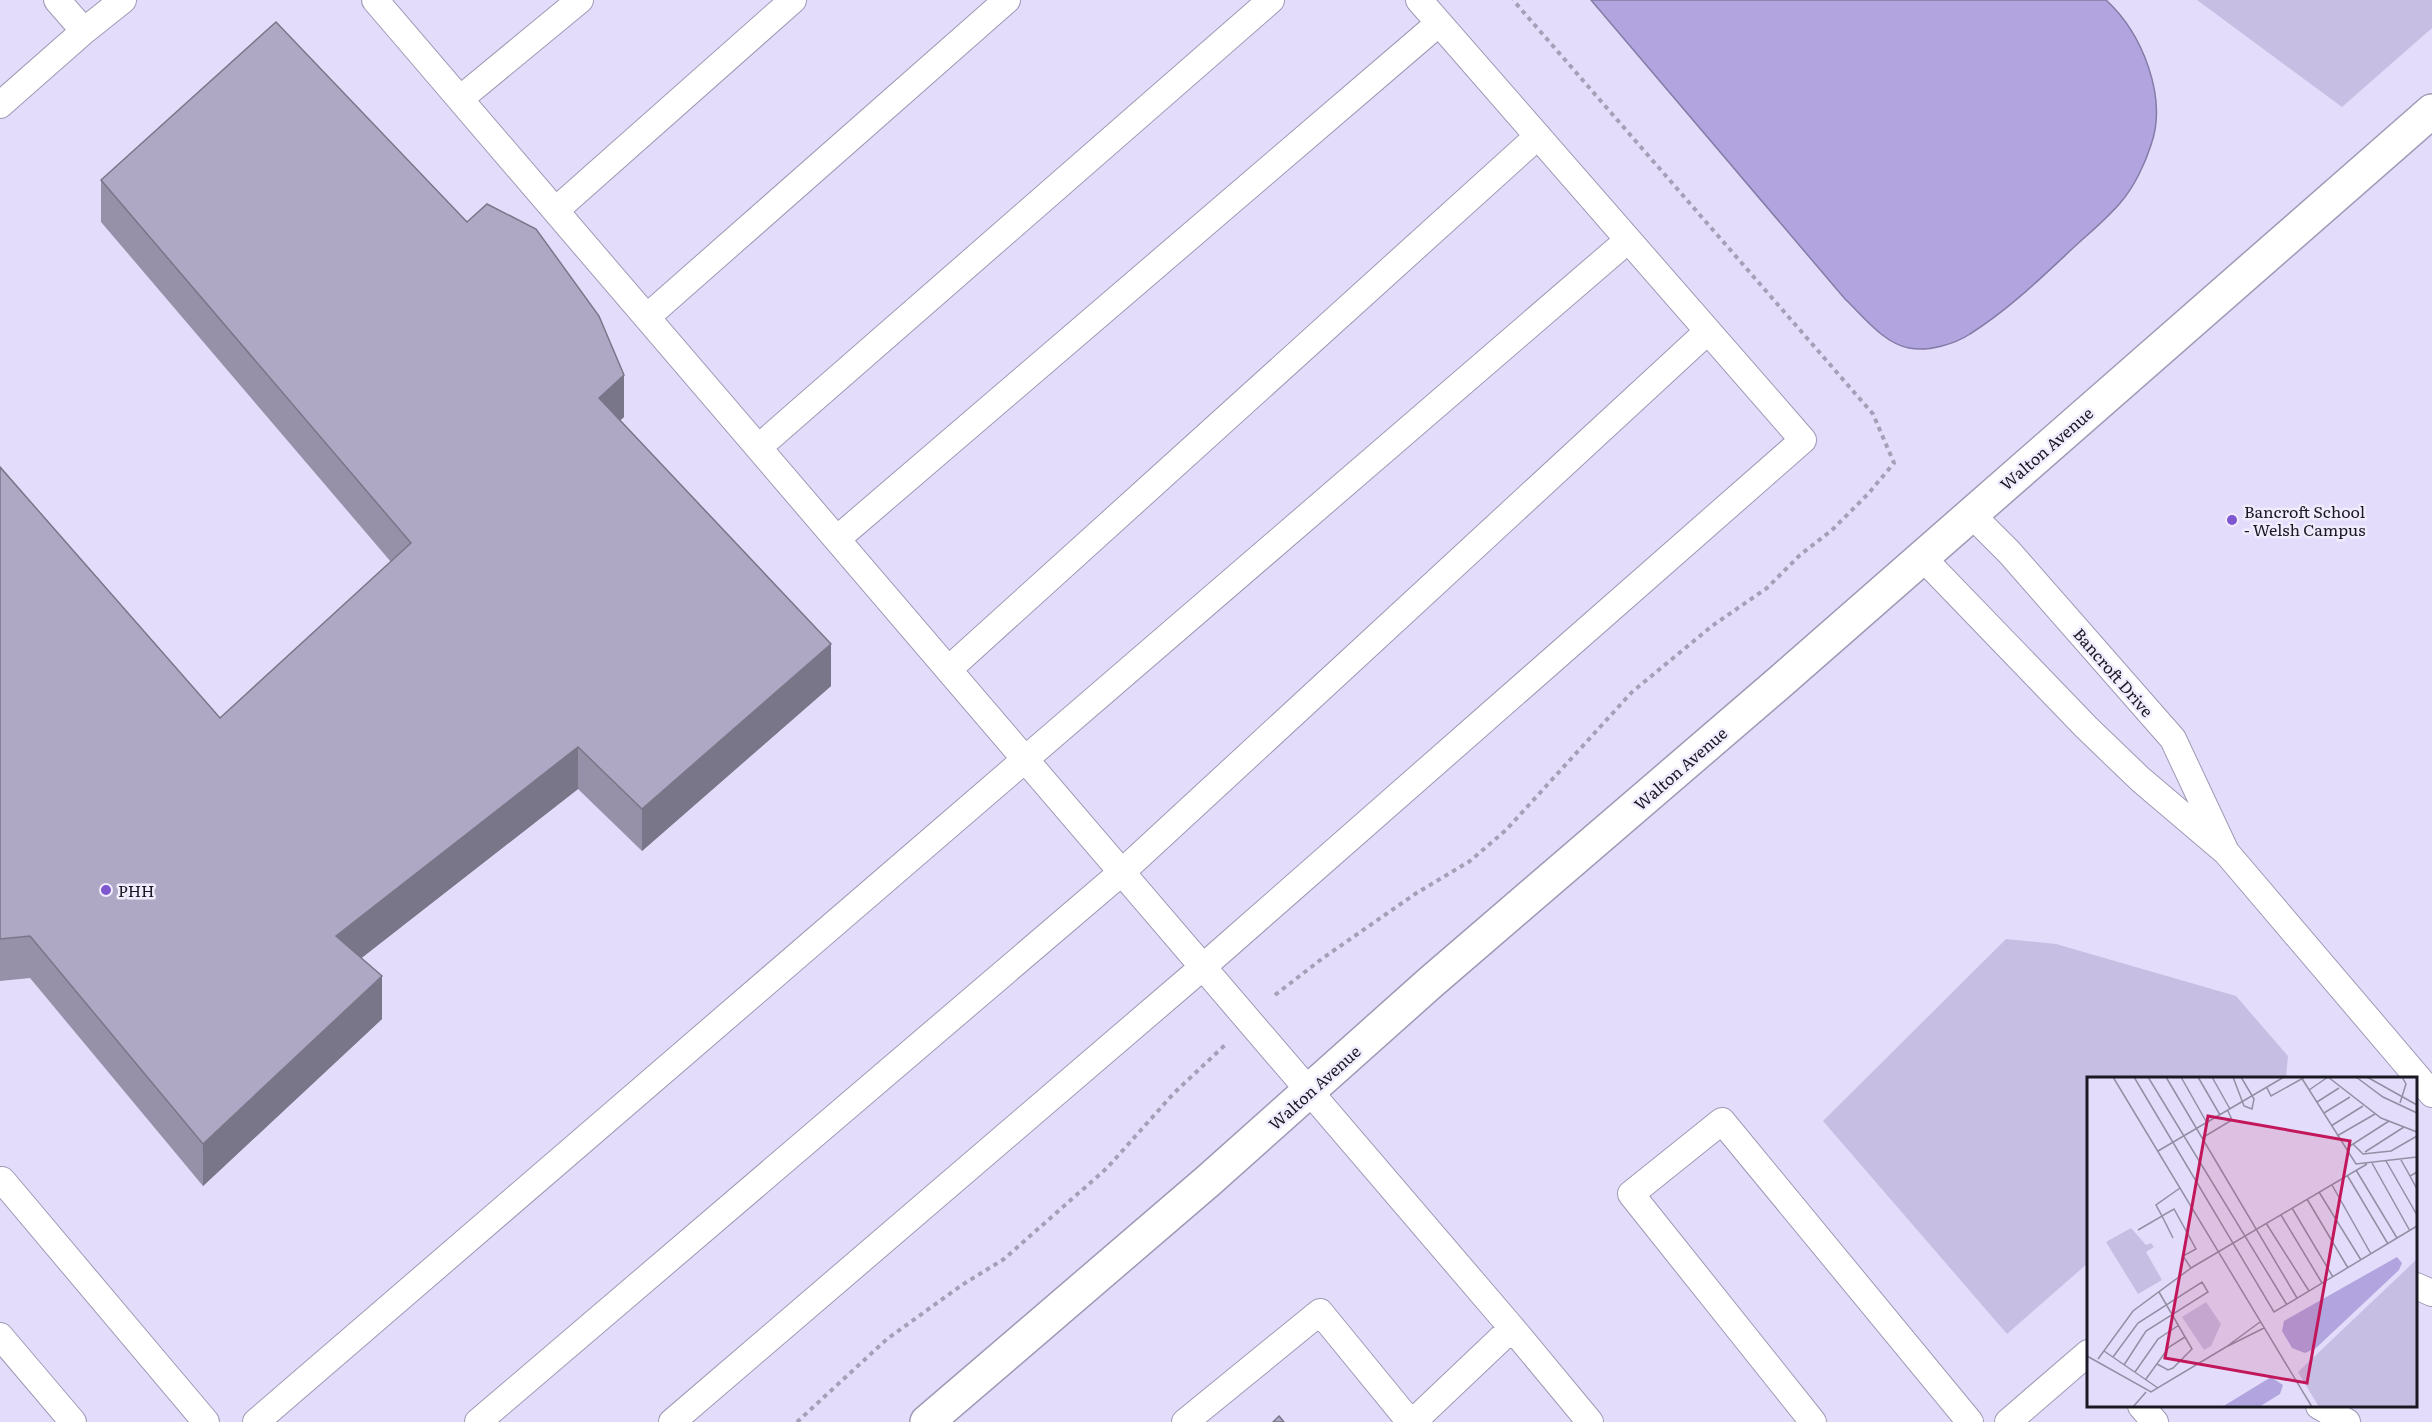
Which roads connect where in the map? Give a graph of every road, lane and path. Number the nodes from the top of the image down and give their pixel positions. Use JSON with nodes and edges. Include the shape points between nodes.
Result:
{"nodes":[{"id":1,"x":57,"y":0,"type":"edge"},
{"id":2,"x":123,"y":0,"type":"edge"},
{"id":3,"x":375,"y":0,"type":"edge"},
{"id":4,"x":580,"y":0,"type":"edge"},
{"id":5,"x":793,"y":0,"type":"edge"},
{"id":6,"x":1007,"y":0,"type":"edge"},
{"id":7,"x":1271,"y":0,"type":"edge"},
{"id":8,"x":1419,"y":0,"type":"edge"},
{"id":9,"x":1514,"y":0,"type":"edge"},
{"id":10,"x":1439,"y":23,"type":"junction"},
{"id":11,"x":84,"y":31,"type":"junction"},
{"id":12,"x":460,"y":99,"type":"junction"},
{"id":13,"x":0,"y":105,"type":"edge"},
{"id":14,"x":2432,"y":111,"type":"edge"},
{"id":15,"x":1538,"y":136,"type":"junction"},
{"id":16,"x":556,"y":210,"type":"junction"},
{"id":17,"x":1628,"y":240,"type":"junction"},
{"id":18,"x":647,"y":316,"type":"junction"},
{"id":19,"x":1708,"y":331,"type":"junction"},
{"id":20,"x":759,"y":447,"type":"junction"},
{"id":21,"x":1971,"y":514,"type":"junction"},
{"id":22,"x":837,"y":538,"type":"junction"},
{"id":23,"x":1922,"y":557,"type":"junction"},
{"id":24,"x":949,"y":669,"type":"junction"},
{"id":25,"x":1027,"y":759,"type":"junction"},
{"id":26,"x":2226,"y":852,"type":"junction"},
{"id":27,"x":1122,"y":872,"type":"junction"},
{"id":28,"x":1204,"y":966,"type":"junction"},
{"id":29,"x":1250,"y":1019,"type":"junction"},
{"id":30,"x":2412,"y":1076,"type":"edge"},
{"id":31,"x":2417,"y":1080,"type":"edge"},
{"id":32,"x":1310,"y":1090,"type":"junction"},
{"id":33,"x":2432,"y":1094,"type":"edge"},
{"id":34,"x":0,"y":1181,"type":"edge"},
{"id":35,"x":2417,"y":1287,"type":"edge"},
{"id":36,"x":2432,"y":1293,"type":"edge"},
{"id":37,"x":1512,"y":1328,"type":"junction"},
{"id":38,"x":0,"y":1336,"type":"edge"},
{"id":39,"x":2087,"y":1354,"type":"edge"},
{"id":40,"x":2142,"y":1407,"type":"edge"},
{"id":41,"x":2321,"y":1407,"type":"edge"},
{"id":42,"x":70,"y":1421,"type":"edge"},
{"id":43,"x":206,"y":1422,"type":"edge"},
{"id":44,"x":256,"y":1422,"type":"edge"},
{"id":45,"x":478,"y":1422,"type":"edge"},
{"id":46,"x":672,"y":1422,"type":"edge"},
{"id":47,"x":797,"y":1422,"type":"edge"},
{"id":48,"x":927,"y":1422,"type":"edge"},
{"id":49,"x":1185,"y":1422,"type":"edge"},
{"id":50,"x":1412,"y":1422,"type":"edge"},
{"id":51,"x":1590,"y":1422,"type":"edge"},
{"id":52,"x":1813,"y":1422,"type":"edge"},
{"id":53,"x":1970,"y":1422,"type":"edge"},
{"id":54,"x":2008,"y":1422,"type":"edge"},
{"id":55,"x":2155,"y":1422,"type":"edge"},
{"id":56,"x":2347,"y":1422,"type":"edge"}],
"edges":[{"from":1,"to":11,"type":"lane"},
{"from":2,"to":11,"type":"lane"},
{"from":3,"to":12,"type":"lane"},
{"from":4,"to":12,"type":"lane"},
{"from":5,"to":16,"type":"lane"},
{"from":6,"to":18,"type":"lane"},
{"from":7,"to":20,"type":"lane"},
{"from":8,"to":10,"type":"lane"},
{"from":9,"to":29,"type":"path","via":[[1873,414],[1894,463],[1832,530],[1767,588],[1712,626],[1632,693],[1506,830],[1470,861],[1415,894],[1282,988]]},
{"from":10,"to":15,"type":"lane"},
{"from":10,"to":22,"type":"lane"},
{"from":11,"to":13,"type":"lane"},
{"from":12,"to":16,"type":"lane"},
{"from":14,"to":21,"type":"street","name":"Walton Avenue"},
{"from":15,"to":17,"type":"lane"},
{"from":15,"to":24,"type":"lane"},
{"from":16,"to":18,"type":"lane"},
{"from":17,"to":19,"type":"lane"},
{"from":17,"to":25,"type":"lane"},
{"from":18,"to":20,"type":"lane"},
{"from":19,"to":27,"type":"lane"},
{"from":19,"to":28,"type":"lane","via":[[1803,440]]},
{"from":20,"to":22,"type":"lane"},
{"from":21,"to":23,"type":"street","name":"Walton Avenue"},
{"from":21,"to":26,"type":"lane","name":"Bancroft Drive","via":[[2173,739]]},
{"from":22,"to":24,"type":"lane"},
{"from":23,"to":26,"type":"lane","name":"Bancroft Drive","via":[[2140,779]]},
{"from":23,"to":32,"type":"street","name":"Walton Avenue"},
{"from":24,"to":25,"type":"lane"},
{"from":25,"to":27,"type":"lane"},
{"from":25,"to":44,"type":"lane"},
{"from":26,"to":30,"type":"lane","name":"Bancroft Drive"},
{"from":27,"to":28,"type":"lane"},
{"from":27,"to":45,"type":"lane"},
{"from":28,"to":29,"type":"lane"},
{"from":28,"to":46,"type":"lane"},
{"from":29,"to":32,"type":"lane"},
{"from":29,"to":47,"type":"path","via":[[1174,1093],[1107,1168],[1004,1259],[887,1339]]},
{"from":31,"to":33,"type":"lane","name":"Bancroft Drive"},
{"from":32,"to":37,"type":"lane"},
{"from":32,"to":48,"type":"street","name":"Walton Avenue"},
{"from":34,"to":43,"type":"lane"},
{"from":35,"to":36,"type":"lane"},
{"from":37,"to":50,"type":"lane"},
{"from":37,"to":51,"type":"lane"},
{"from":38,"to":42,"type":"lane"},
{"from":39,"to":54,"type":"lane"},
{"from":40,"to":55,"type":"lane"},
{"from":41,"to":56,"type":"lane"},
{"from":49,"to":50,"type":"lane","via":[[1320,1312]]},
{"from":52,"to":53,"type":"lane","via":[[1631,1194],[1722,1121]]}]}
